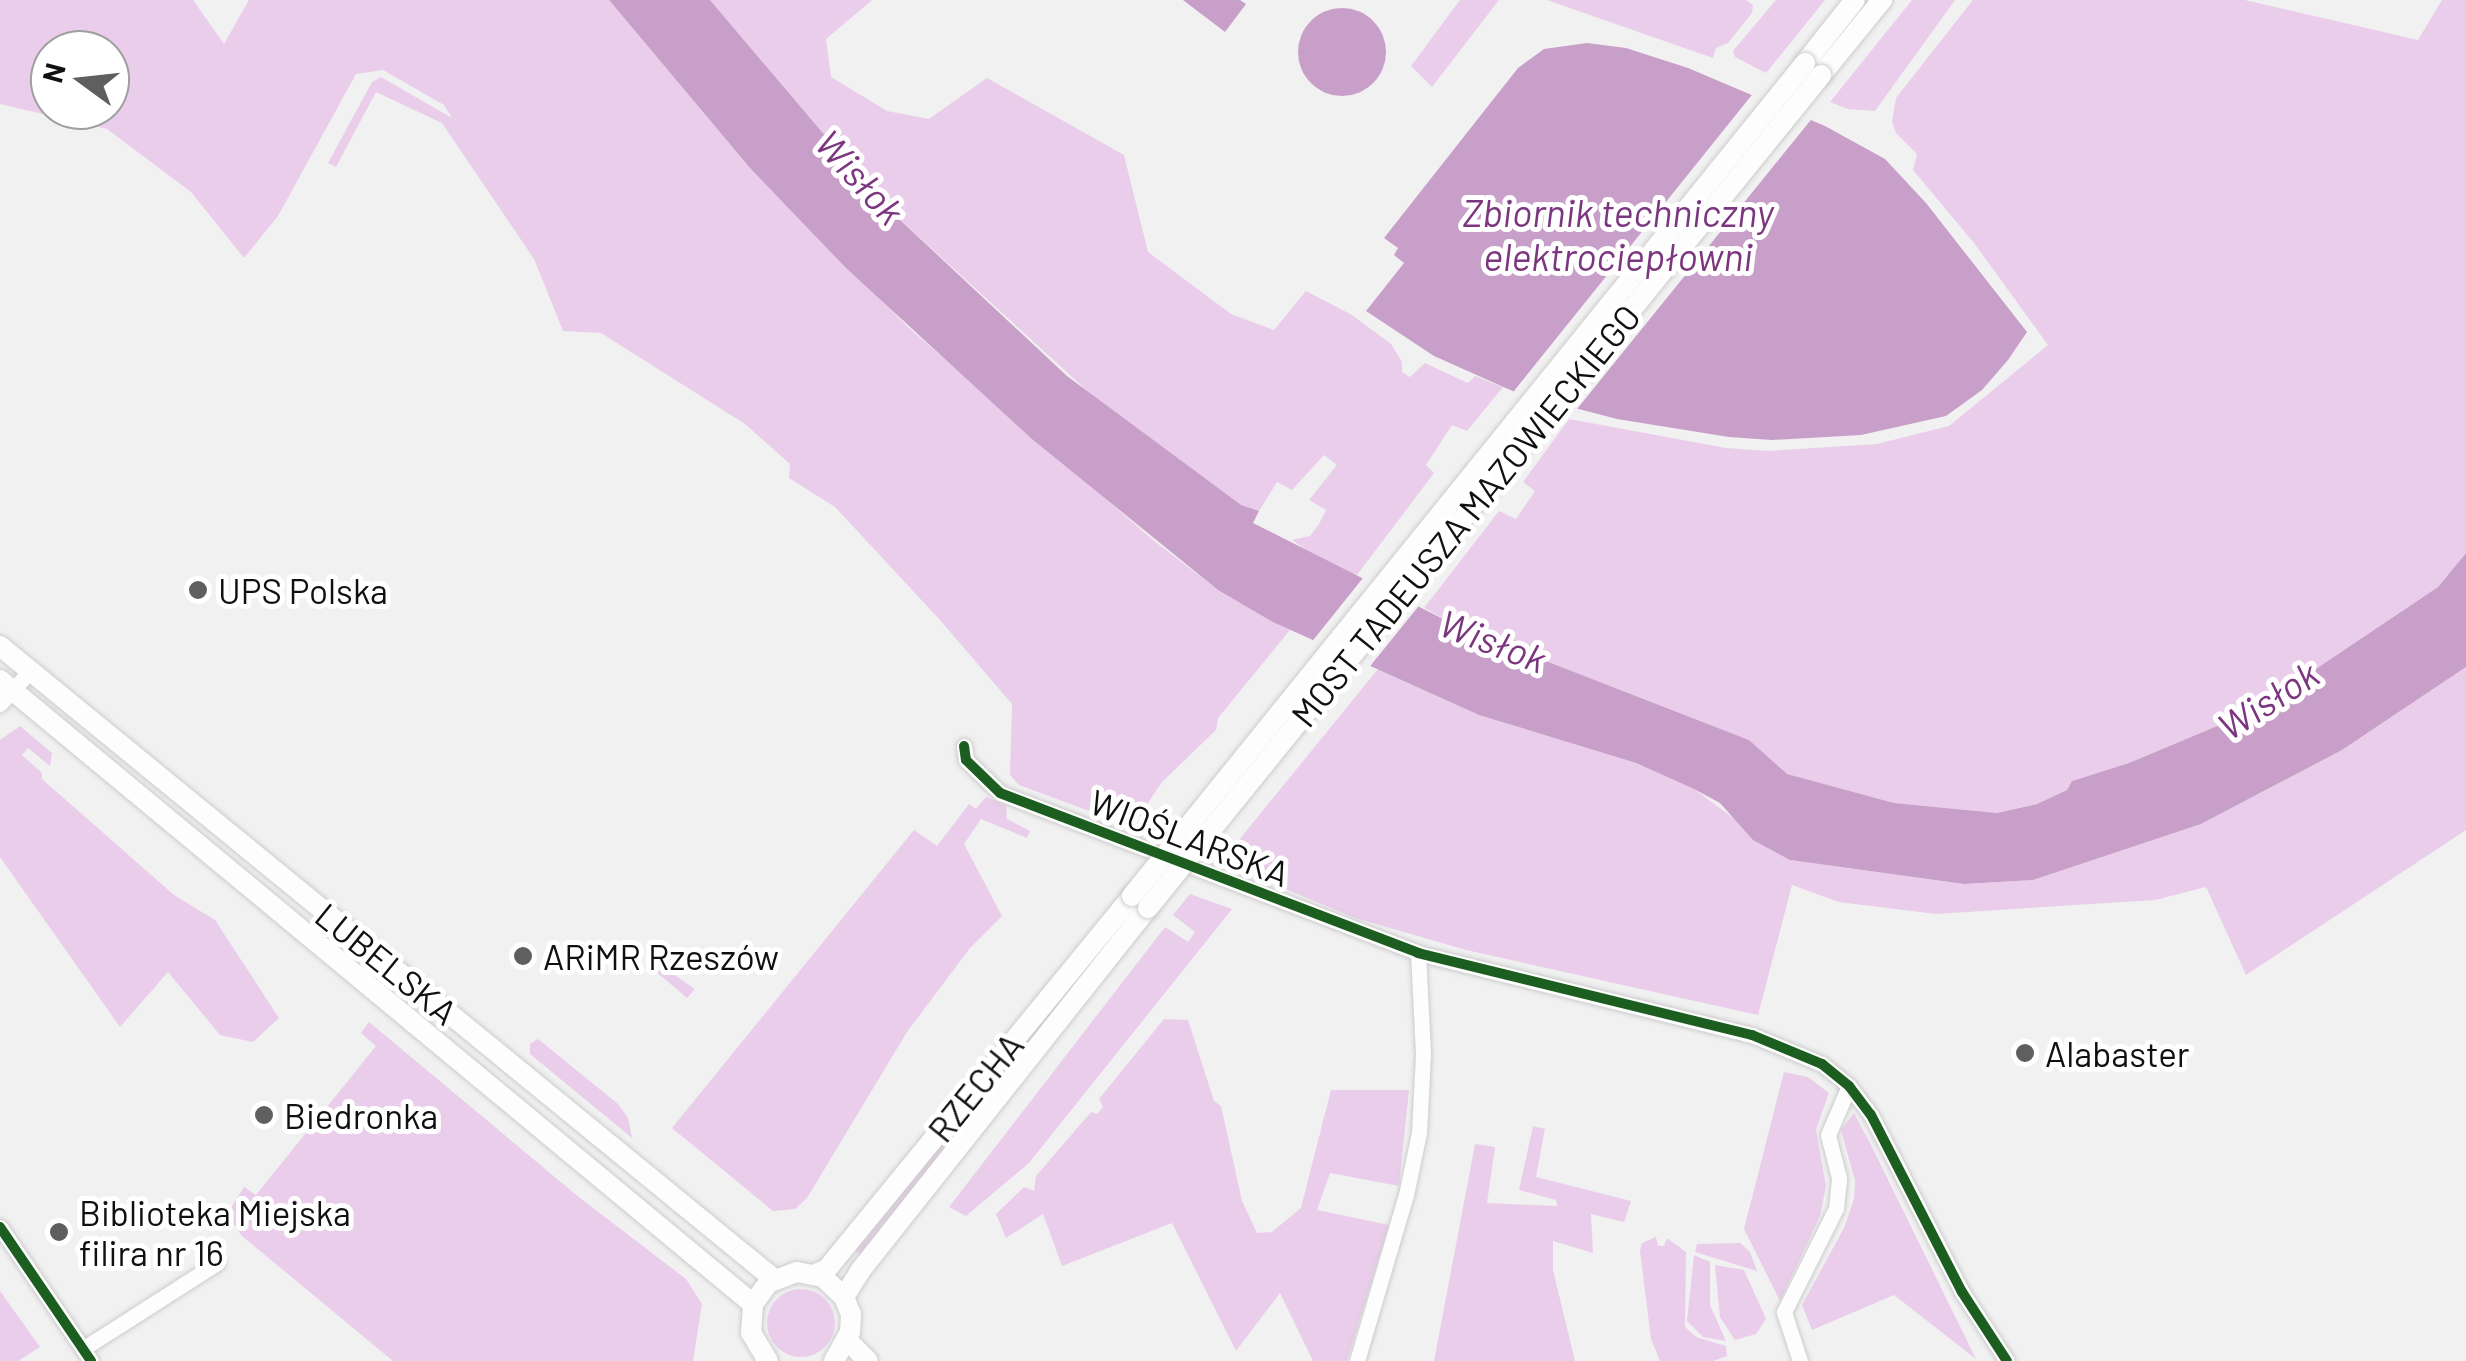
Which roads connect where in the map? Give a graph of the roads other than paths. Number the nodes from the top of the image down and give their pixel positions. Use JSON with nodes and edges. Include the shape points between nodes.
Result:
{"nodes":[{"id":1,"x":1855,"y":0,"type":"edge"},
{"id":2,"x":1882,"y":0,"type":"edge"},
{"id":3,"x":1813,"y":69,"type":"junction"},
{"id":4,"x":0,"y":646,"type":"edge"},
{"id":5,"x":30,"y":671,"type":"junction"},
{"id":6,"x":4,"y":691,"type":"edge"},
{"id":7,"x":964,"y":746,"type":"dead end"},
{"id":8,"x":1140,"y":902,"type":"junction"},
{"id":9,"x":1418,"y":953,"type":"junction"},
{"id":10,"x":1849,"y":1086,"type":"junction"},
{"id":11,"x":0,"y":1228,"type":"edge"},
{"id":12,"x":217,"y":1263,"type":"dead end"},
{"id":13,"x":816,"y":1274,"type":"junction"},
{"id":14,"x":774,"y":1279,"type":"junction"},
{"id":15,"x":844,"y":1297,"type":"junction"},
{"id":16,"x":754,"y":1304,"type":"junction"},
{"id":17,"x":848,"y":1340,"type":"junction"},
{"id":18,"x":88,"y":1355,"type":"edge"},
{"id":19,"x":757,"y":1356,"type":"edge"},
{"id":20,"x":834,"y":1361,"type":"edge"},
{"id":21,"x":868,"y":1361,"type":"edge"},
{"id":22,"x":1357,"y":1361,"type":"edge"},
{"id":23,"x":1800,"y":1361,"type":"edge"},
{"id":24,"x":2007,"y":1361,"type":"edge"}],
"edges":[{"from":1,"to":3,"type":"main road"},
{"from":2,"to":3,"type":"main road"},
{"from":3,"to":8,"type":"main road","name":"MOST TADEUSZA MAZOWIECKIEGO","bridge":true},
{"from":4,"to":5,"type":"main road","name":"LUBELSKA"},
{"from":5,"to":6,"type":"street"},
{"from":5,"to":14,"type":"main road","name":"LUBELSKA"},
{"from":6,"to":16,"type":"main road","name":"LUBELSKA"},
{"from":7,"to":9,"type":"street","name":"WIOŚLARSKA","via":[[966,760],[1000,792]]},
{"from":8,"to":13,"type":"main road","name":"RZECHA"},
{"from":8,"to":15,"type":"main road","name":"RZECHA"},
{"from":9,"to":10,"type":"street","name":"WIOŚLARSKA","via":[[1778,1043]]},
{"from":9,"to":22,"type":"street","via":[[1420,1133]]},
{"from":10,"to":23,"type":"street","via":[[1828,1135],[1839,1178],[1836,1208],[1784,1312]]},
{"from":10,"to":24,"type":"street"},
{"from":11,"to":18,"type":"street"},
{"from":12,"to":18,"type":"street"},
{"from":13,"to":14,"type":"main road"},
{"from":13,"to":15,"type":"main road"},
{"from":14,"to":16,"type":"main road"},
{"from":15,"to":17,"type":"main road","via":[[851,1314]]},
{"from":16,"to":19,"type":"main road","via":[[750,1322]]},
{"from":17,"to":20,"type":"main road"},
{"from":17,"to":21,"type":"main road"}]}
